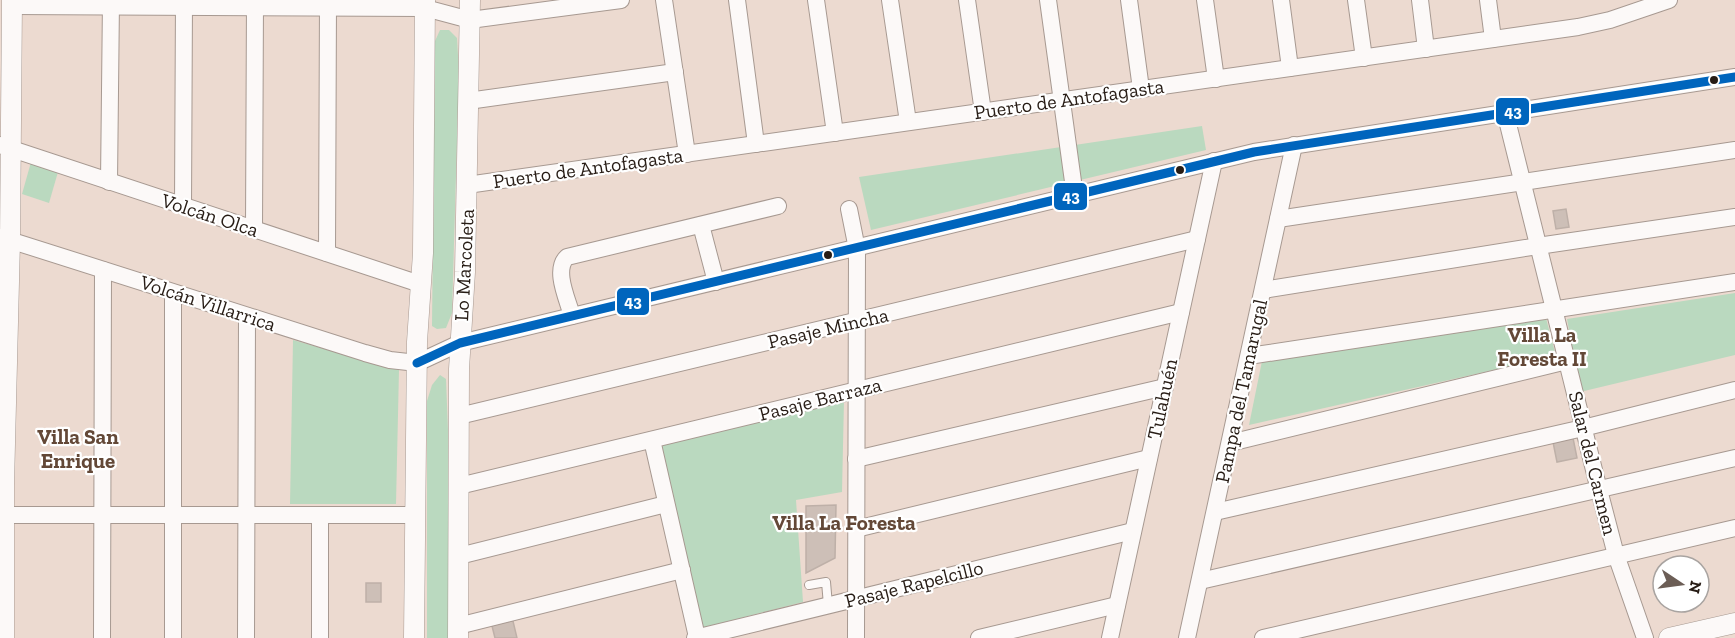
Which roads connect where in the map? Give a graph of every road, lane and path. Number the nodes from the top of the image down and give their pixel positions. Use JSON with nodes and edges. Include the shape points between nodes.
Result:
{"nodes":[{"id":1,"x":470,"y":0,"type":"edge"},
{"id":2,"x":621,"y":0,"type":"edge"},
{"id":3,"x":664,"y":0,"type":"edge"},
{"id":4,"x":737,"y":0,"type":"edge"},
{"id":5,"x":816,"y":0,"type":"edge"},
{"id":6,"x":890,"y":0,"type":"edge"},
{"id":7,"x":967,"y":0,"type":"edge"},
{"id":8,"x":1048,"y":0,"type":"edge"},
{"id":9,"x":1129,"y":0,"type":"edge"},
{"id":10,"x":1205,"y":0,"type":"edge"},
{"id":11,"x":1281,"y":0,"type":"edge"},
{"id":12,"x":1356,"y":0,"type":"edge"},
{"id":13,"x":1420,"y":0,"type":"edge"},
{"id":14,"x":1488,"y":0,"type":"edge"},
{"id":15,"x":1669,"y":0,"type":"edge"},
{"id":16,"x":12,"y":3,"type":"edge"},
{"id":17,"x":111,"y":3,"type":"edge"},
{"id":18,"x":184,"y":4,"type":"edge"},
{"id":19,"x":255,"y":4,"type":"edge"},
{"id":20,"x":328,"y":4,"type":"edge"},
{"id":21,"x":425,"y":4,"type":"edge"},
{"id":22,"x":1647,"y":4,"type":"edge"},
{"id":23,"x":470,"y":20,"type":"junction"},
{"id":24,"x":1493,"y":39,"type":"junction"},
{"id":25,"x":1426,"y":49,"type":"junction"},
{"id":26,"x":1364,"y":58,"type":"junction"},
{"id":27,"x":1290,"y":68,"type":"junction"},
{"id":28,"x":6,"y":70,"type":"edge"},
{"id":29,"x":675,"y":72,"type":"junction"},
{"id":30,"x":1735,"y":76,"type":"edge"},
{"id":31,"x":1216,"y":79,"type":"junction"},
{"id":32,"x":1141,"y":89,"type":"junction"},
{"id":33,"x":1062,"y":100,"type":"junction"},
{"id":34,"x":468,"y":101,"type":"junction"},
{"id":35,"x":983,"y":112,"type":"junction"},
{"id":36,"x":1505,"y":112,"type":"junction"},
{"id":37,"x":908,"y":122,"type":"junction"},
{"id":38,"x":836,"y":133,"type":"junction"},
{"id":39,"x":756,"y":144,"type":"junction"},
{"id":40,"x":1294,"y":145,"type":"junction"},
{"id":41,"x":6,"y":147,"type":"edge"},
{"id":42,"x":1735,"y":150,"type":"edge"},
{"id":43,"x":687,"y":154,"type":"junction"},
{"id":44,"x":1214,"y":161,"type":"junction"},
{"id":45,"x":109,"y":182,"type":"junction"},
{"id":46,"x":1522,"y":182,"type":"junction"},
{"id":47,"x":467,"y":185,"type":"junction"},
{"id":48,"x":1075,"y":195,"type":"junction"},
{"id":49,"x":183,"y":206,"type":"junction"},
{"id":50,"x":778,"y":206,"type":"dead end"},
{"id":51,"x":849,"y":209,"type":"dead end"},
{"id":52,"x":1735,"y":217,"type":"edge"},
{"id":53,"x":1278,"y":219,"type":"junction"},
{"id":54,"x":701,"y":225,"type":"junction"},
{"id":55,"x":254,"y":229,"type":"junction"},
{"id":56,"x":5,"y":239,"type":"edge"},
{"id":57,"x":1197,"y":239,"type":"junction"},
{"id":58,"x":1538,"y":246,"type":"junction"},
{"id":59,"x":857,"y":249,"type":"junction"},
{"id":60,"x":327,"y":253,"type":"junction"},
{"id":61,"x":103,"y":270,"type":"junction"},
{"id":62,"x":716,"y":282,"type":"junction"},
{"id":63,"x":1735,"y":282,"type":"edge"},
{"id":64,"x":420,"y":284,"type":"junction"},
{"id":65,"x":1263,"y":290,"type":"junction"},
{"id":66,"x":173,"y":292,"type":"junction"},
{"id":67,"x":1554,"y":310,"type":"junction"},
{"id":68,"x":1181,"y":312,"type":"junction"},
{"id":69,"x":247,"y":316,"type":"junction"},
{"id":70,"x":572,"y":316,"type":"junction"},
{"id":71,"x":857,"y":321,"type":"junction"},
{"id":72,"x":460,"y":343,"type":"junction"},
{"id":73,"x":1249,"y":356,"type":"junction"},
{"id":74,"x":1567,"y":361,"type":"junction"},
{"id":75,"x":417,"y":363,"type":"junction"},
{"id":76,"x":1165,"y":387,"type":"junction"},
{"id":77,"x":1735,"y":390,"type":"edge"},
{"id":78,"x":856,"y":391,"type":"junction"},
{"id":79,"x":459,"y":416,"type":"junction"},
{"id":80,"x":1583,"y":428,"type":"junction"},
{"id":81,"x":651,"y":440,"type":"junction"},
{"id":82,"x":1230,"y":443,"type":"junction"},
{"id":83,"x":1149,"y":458,"type":"junction"},
{"id":84,"x":1735,"y":458,"type":"edge"},
{"id":85,"x":856,"y":459,"type":"junction"},
{"id":86,"x":2,"y":484,"type":"edge"},
{"id":87,"x":459,"y":486,"type":"junction"},
{"id":88,"x":1599,"y":490,"type":"junction"},
{"id":89,"x":666,"y":504,"type":"junction"},
{"id":90,"x":1215,"y":512,"type":"junction"},
{"id":91,"x":4,"y":515,"type":"junction"},
{"id":92,"x":102,"y":515,"type":"junction"},
{"id":93,"x":174,"y":515,"type":"junction"},
{"id":94,"x":246,"y":515,"type":"junction"},
{"id":95,"x":320,"y":515,"type":"junction"},
{"id":96,"x":415,"y":515,"type":"junction"},
{"id":97,"x":1735,"y":528,"type":"edge"},
{"id":98,"x":856,"y":529,"type":"junction"},
{"id":99,"x":1133,"y":531,"type":"junction"},
{"id":100,"x":1616,"y":555,"type":"junction"},
{"id":101,"x":459,"y":556,"type":"junction"},
{"id":102,"x":682,"y":570,"type":"junction"},
{"id":103,"x":1200,"y":581,"type":"junction"},
{"id":104,"x":809,"y":585,"type":"dead end"},
{"id":105,"x":856,"y":598,"type":"junction"},
{"id":106,"x":828,"y":605,"type":"junction"},
{"id":107,"x":1117,"y":605,"type":"junction"},
{"id":108,"x":1735,"y":623,"type":"edge"},
{"id":109,"x":458,"y":632,"type":"edge"},
{"id":110,"x":4,"y":638,"type":"edge"},
{"id":111,"x":102,"y":638,"type":"edge"},
{"id":112,"x":173,"y":638,"type":"edge"},
{"id":113,"x":246,"y":638,"type":"edge"},
{"id":114,"x":320,"y":638,"type":"edge"},
{"id":115,"x":414,"y":638,"type":"edge"},
{"id":116,"x":696,"y":638,"type":"edge"},
{"id":117,"x":856,"y":638,"type":"edge"},
{"id":118,"x":979,"y":638,"type":"edge"},
{"id":119,"x":1110,"y":638,"type":"edge"},
{"id":120,"x":1187,"y":638,"type":"edge"},
{"id":121,"x":1263,"y":638,"type":"edge"},
{"id":122,"x":1645,"y":638,"type":"edge"},
{"id":123,"x":1670,"y":638,"type":"edge"}],
"edges":[{"from":1,"to":23,"type":"street","name":"Lo Marcoleta"},
{"from":2,"to":23,"type":"street"},
{"from":3,"to":29,"type":"street"},
{"from":4,"to":39,"type":"street"},
{"from":5,"to":38,"type":"street"},
{"from":6,"to":37,"type":"street"},
{"from":7,"to":35,"type":"street"},
{"from":8,"to":33,"type":"street"},
{"from":9,"to":32,"type":"street"},
{"from":10,"to":31,"type":"street"},
{"from":11,"to":27,"type":"street"},
{"from":12,"to":26,"type":"street"},
{"from":13,"to":25,"type":"street"},
{"from":14,"to":24,"type":"street"},
{"from":15,"to":22,"type":"street","name":"Puerto de Antofagasta"},
{"from":16,"to":17,"type":"street"},
{"from":16,"to":28,"type":"street"},
{"from":17,"to":18,"type":"street"},
{"from":17,"to":45,"type":"street"},
{"from":18,"to":19,"type":"street"},
{"from":18,"to":49,"type":"street"},
{"from":19,"to":20,"type":"street"},
{"from":19,"to":55,"type":"street"},
{"from":20,"to":21,"type":"street"},
{"from":20,"to":60,"type":"street"},
{"from":21,"to":23,"type":"street"},
{"from":21,"to":64,"type":"street"},
{"from":22,"to":24,"type":"street","name":"Puerto de Antofagasta","via":[[1594,24]]},
{"from":23,"to":34,"type":"street","name":"Lo Marcoleta"},
{"from":24,"to":25,"type":"street","name":"Puerto de Antofagasta"},
{"from":25,"to":26,"type":"street","name":"Puerto de Antofagasta"},
{"from":26,"to":27,"type":"street","name":"Puerto de Antofagasta"},
{"from":27,"to":31,"type":"street","name":"Puerto de Antofagasta"},
{"from":28,"to":41,"type":"street"},
{"from":29,"to":34,"type":"street"},
{"from":29,"to":43,"type":"street"},
{"from":30,"to":36,"type":"street"},
{"from":31,"to":32,"type":"street","name":"Puerto de Antofagasta"},
{"from":32,"to":33,"type":"street","name":"Puerto de Antofagasta"},
{"from":33,"to":35,"type":"street","name":"Puerto de Antofagasta"},
{"from":33,"to":48,"type":"street"},
{"from":34,"to":47,"type":"street","name":"Lo Marcoleta"},
{"from":35,"to":37,"type":"street","name":"Puerto de Antofagasta"},
{"from":36,"to":40,"type":"street"},
{"from":36,"to":46,"type":"street","name":"Salar del Carmen"},
{"from":37,"to":38,"type":"street","name":"Puerto de Antofagasta"},
{"from":38,"to":39,"type":"street","name":"Puerto de Antofagasta"},
{"from":39,"to":43,"type":"street","name":"Puerto de Antofagasta"},
{"from":40,"to":44,"type":"street"},
{"from":40,"to":53,"type":"street","name":"Pampa del Tamarugal"},
{"from":41,"to":45,"type":"street","name":"Volcán Olca"},
{"from":41,"to":56,"type":"street"},
{"from":42,"to":46,"type":"street"},
{"from":43,"to":47,"type":"street","name":"Puerto de Antofagasta"},
{"from":44,"to":48,"type":"street"},
{"from":44,"to":57,"type":"street","name":"Tulahuén"},
{"from":45,"to":49,"type":"street","name":"Volcán Olca"},
{"from":46,"to":53,"type":"street"},
{"from":46,"to":58,"type":"street","name":"Salar del Carmen"},
{"from":47,"to":72,"type":"street","name":"Lo Marcoleta"},
{"from":48,"to":59,"type":"street"},
{"from":49,"to":55,"type":"street","name":"Volcán Olca"},
{"from":50,"to":54,"type":"street"},
{"from":51,"to":59,"type":"street"},
{"from":52,"to":58,"type":"street"},
{"from":53,"to":65,"type":"street","name":"Pampa del Tamarugal"},
{"from":54,"to":62,"type":"street"},
{"from":54,"to":70,"type":"street","via":[[564,260],[560,267]]},
{"from":55,"to":60,"type":"street","name":"Volcán Olca"},
{"from":56,"to":61,"type":"street","name":"Volcán Villarrica"},
{"from":56,"to":86,"type":"street"},
{"from":57,"to":68,"type":"street","name":"Tulahuén"},
{"from":57,"to":71,"type":"street","name":"Pasaje Mincha"},
{"from":58,"to":65,"type":"street"},
{"from":58,"to":67,"type":"street","name":"Salar del Carmen"},
{"from":59,"to":62,"type":"street"},
{"from":59,"to":71,"type":"street"},
{"from":60,"to":64,"type":"street","name":"Volcán Olca"},
{"from":61,"to":66,"type":"street","name":"Volcán Villarrica"},
{"from":61,"to":92,"type":"street"},
{"from":62,"to":70,"type":"street"},
{"from":63,"to":67,"type":"street"},
{"from":64,"to":75,"type":"street"},
{"from":65,"to":73,"type":"street","name":"Pampa del Tamarugal"},
{"from":66,"to":69,"type":"street","name":"Volcán Villarrica"},
{"from":66,"to":93,"type":"street"},
{"from":67,"to":73,"type":"street"},
{"from":67,"to":74,"type":"street","name":"Salar del Carmen"},
{"from":68,"to":76,"type":"street","name":"Tulahuén"},
{"from":68,"to":78,"type":"street","name":"Pasaje Barraza"},
{"from":69,"to":75,"type":"street","name":"Volcán Villarrica","via":[[378,357]]},
{"from":69,"to":94,"type":"street"},
{"from":70,"to":72,"type":"street"},
{"from":71,"to":78,"type":"street"},
{"from":71,"to":79,"type":"street","name":"Pasaje Mincha"},
{"from":72,"to":75,"type":"street"},
{"from":72,"to":79,"type":"street","name":"Lo Marcoleta"},
{"from":73,"to":82,"type":"street","name":"Pampa del Tamarugal"},
{"from":74,"to":80,"type":"street","name":"Salar del Carmen"},
{"from":74,"to":82,"type":"street"},
{"from":75,"to":96,"type":"street"},
{"from":76,"to":83,"type":"street","name":"Tulahuén"},
{"from":76,"to":85,"type":"street"},
{"from":77,"to":80,"type":"street"},
{"from":78,"to":81,"type":"street","name":"Pasaje Barraza"},
{"from":78,"to":85,"type":"street"},
{"from":79,"to":87,"type":"street","name":"Lo Marcoleta"},
{"from":80,"to":88,"type":"street","name":"Salar del Carmen"},
{"from":80,"to":90,"type":"street"},
{"from":81,"to":87,"type":"street","name":"Pasaje Barraza"},
{"from":81,"to":89,"type":"street"},
{"from":82,"to":90,"type":"street","name":"Pampa del Tamarugal"},
{"from":83,"to":98,"type":"street"},
{"from":83,"to":99,"type":"street","name":"Tulahuén"},
{"from":84,"to":88,"type":"street"},
{"from":85,"to":98,"type":"street"},
{"from":86,"to":91,"type":"street"},
{"from":87,"to":101,"type":"street","name":"Lo Marcoleta"},
{"from":88,"to":100,"type":"street","name":"Salar del Carmen"},
{"from":88,"to":103,"type":"street"},
{"from":89,"to":101,"type":"street"},
{"from":89,"to":102,"type":"street"},
{"from":90,"to":103,"type":"street","name":"Pampa del Tamarugal"},
{"from":91,"to":92,"type":"street"},
{"from":91,"to":110,"type":"street"},
{"from":92,"to":93,"type":"street"},
{"from":92,"to":111,"type":"street"},
{"from":93,"to":94,"type":"street"},
{"from":93,"to":112,"type":"street"},
{"from":94,"to":95,"type":"street"},
{"from":94,"to":113,"type":"street"},
{"from":95,"to":96,"type":"street"},
{"from":95,"to":114,"type":"street"},
{"from":96,"to":115,"type":"street"},
{"from":97,"to":100,"type":"street"},
{"from":98,"to":105,"type":"street"},
{"from":99,"to":105,"type":"street","name":"Pasaje Rapelcillo"},
{"from":99,"to":107,"type":"street","name":"Tulahuén"},
{"from":100,"to":121,"type":"street"},
{"from":100,"to":122,"type":"street","name":"Salar del Carmen"},
{"from":101,"to":109,"type":"street","name":"Lo Marcoleta"},
{"from":102,"to":109,"type":"street"},
{"from":102,"to":116,"type":"street"},
{"from":103,"to":120,"type":"street","name":"Pampa del Tamarugal"},
{"from":104,"to":106,"type":"lane","via":[[826,582]]},
{"from":105,"to":106,"type":"street","name":"Pasaje Rapelcillo"},
{"from":105,"to":117,"type":"street"},
{"from":106,"to":116,"type":"street","name":"Pasaje Rapelcillo"},
{"from":107,"to":118,"type":"street"},
{"from":107,"to":119,"type":"street","name":"Tulahuén"},
{"from":108,"to":123,"type":"street"}]}
